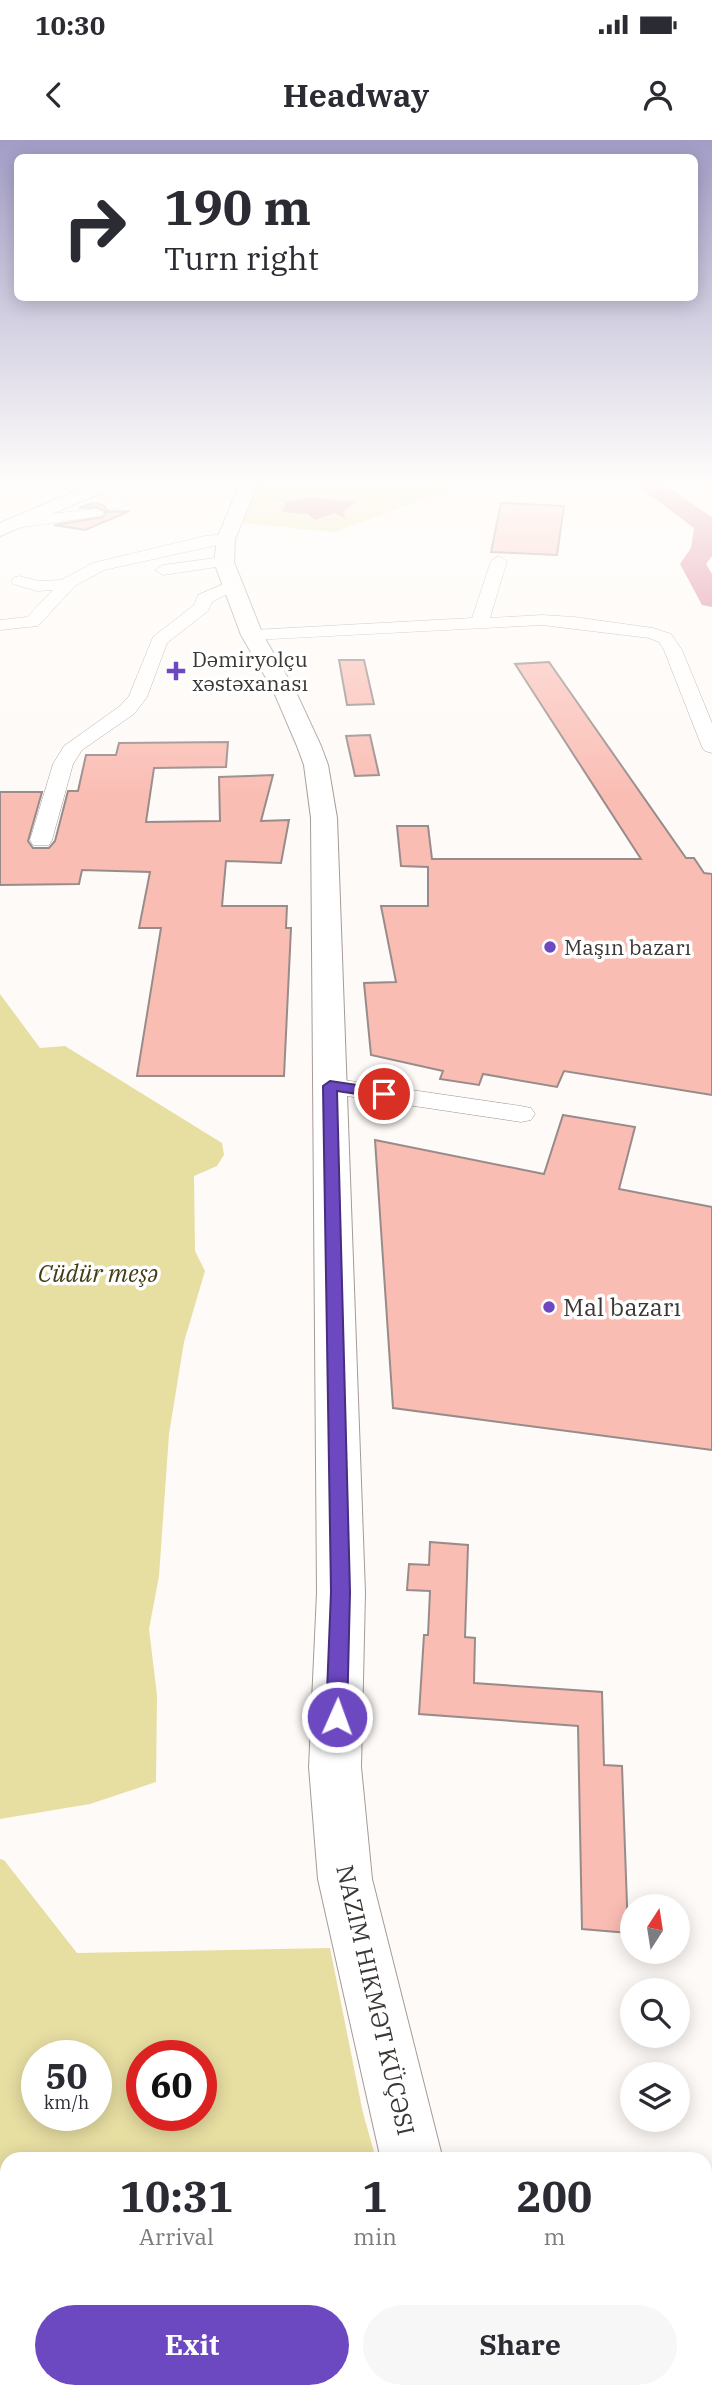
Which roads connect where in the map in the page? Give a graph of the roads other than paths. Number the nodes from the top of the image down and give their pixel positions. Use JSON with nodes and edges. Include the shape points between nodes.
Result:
{"nodes":[{"id":1,"x":66,"y":586,"type":"edge"},
{"id":2,"x":212,"y":586,"type":"edge"},
{"id":3,"x":236,"y":586,"type":"edge"},
{"id":4,"x":491,"y":586,"type":"edge"},
{"id":5,"x":479,"y":624,"type":"junction"},
{"id":6,"x":0,"y":625,"type":"edge"},
{"id":7,"x":252,"y":635,"type":"junction"},
{"id":8,"x":712,"y":747,"type":"edge"},
{"id":9,"x":41,"y":840,"type":"dead end"},
{"id":10,"x":330,"y":1086,"type":"junction"},
{"id":11,"x":521,"y":1114,"type":"dead end"},
{"id":12,"x":410,"y":2152,"type":"edge"}],
"edges":[{"from":1,"to":6,"type":"street","via":[[32,622]]},
{"from":2,"to":9,"type":"street","via":[[202,607],[159,641],[138,697],[127,710],[74,746],[62,764]]},
{"from":3,"to":7,"type":"main road","name":"NAZIM HIKMƏT KÜÇƏSI"},
{"from":4,"to":5,"type":"street"},
{"from":5,"to":7,"type":"street"},
{"from":5,"to":8,"type":"street","via":[[575,622],[665,638]]},
{"from":7,"to":10,"type":"main road","name":"NAZIM HIKMƏT KÜÇƏSI","via":[[284,690],[318,778],[324,818]]},
{"from":10,"to":11,"type":"street"},
{"from":10,"to":12,"type":"main road","name":"NAZIM HIKMƏT KÜÇƏSI","via":[[341,1592],[335,1767],[345,1879]]}]}
